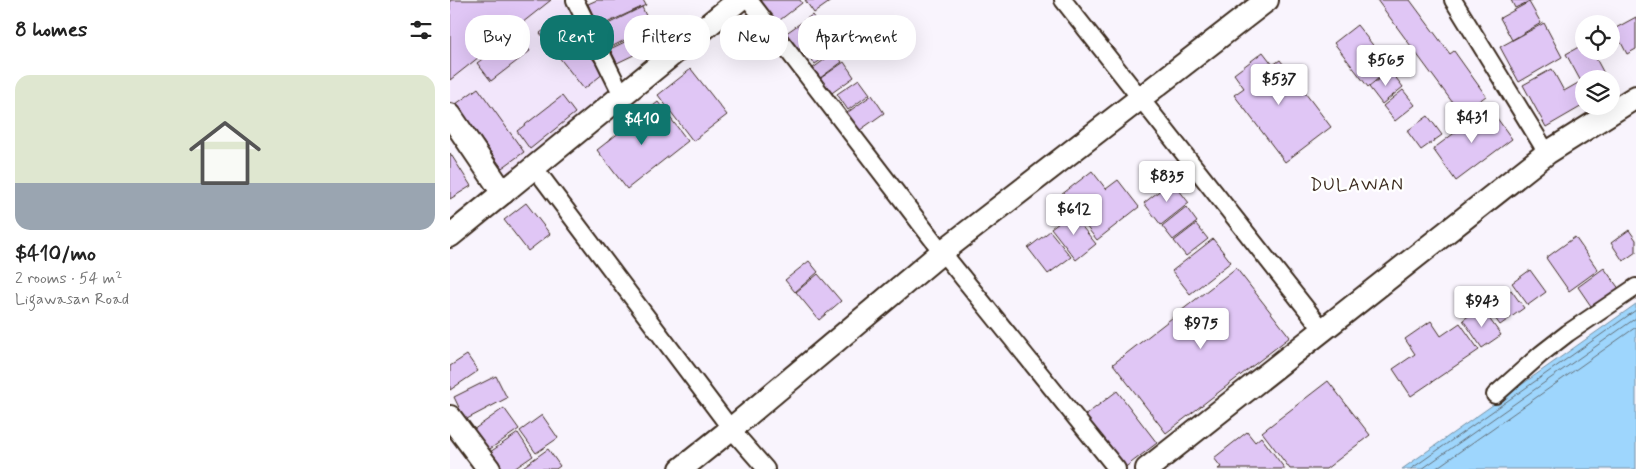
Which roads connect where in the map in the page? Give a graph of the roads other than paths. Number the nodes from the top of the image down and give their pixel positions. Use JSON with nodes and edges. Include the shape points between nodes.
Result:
{"nodes":[{"id":1,"x":575,"y":0,"type":"edge"},
{"id":2,"x":739,"y":0,"type":"edge"},
{"id":3,"x":749,"y":0,"type":"edge"},
{"id":4,"x":1063,"y":0,"type":"edge"},
{"id":5,"x":1267,"y":0,"type":"edge"},
{"id":6,"x":1453,"y":0,"type":"edge"},
{"id":7,"x":622,"y":95,"type":"junction"},
{"id":8,"x":1636,"y":97,"type":"edge"},
{"id":9,"x":1141,"y":98,"type":"junction"},
{"id":10,"x":450,"y":115,"type":"edge"},
{"id":11,"x":1547,"y":153,"type":"junction"},
{"id":12,"x":534,"y":167,"type":"junction"},
{"id":13,"x":503,"y":193,"type":"junction"},
{"id":14,"x":450,"y":236,"type":"edge"},
{"id":15,"x":942,"y":252,"type":"junction"},
{"id":16,"x":1636,"y":288,"type":"edge"},
{"id":17,"x":1323,"y":330,"type":"junction"},
{"id":18,"x":1495,"y":396,"type":"dead end"},
{"id":19,"x":450,"y":417,"type":"edge"},
{"id":20,"x":731,"y":429,"type":"junction"},
{"id":21,"x":489,"y":469,"type":"edge"},
{"id":22,"x":681,"y":469,"type":"edge"},
{"id":23,"x":766,"y":469,"type":"edge"},
{"id":24,"x":1118,"y":469,"type":"edge"},
{"id":25,"x":1147,"y":469,"type":"edge"}],
"edges":[{"from":1,"to":7,"type":"street"},
{"from":2,"to":7,"type":"street"},
{"from":3,"to":15,"type":"street"},
{"from":4,"to":9,"type":"street"},
{"from":5,"to":9,"type":"street"},
{"from":6,"to":11,"type":"street"},
{"from":7,"to":12,"type":"street"},
{"from":8,"to":11,"type":"street"},
{"from":9,"to":15,"type":"street"},
{"from":9,"to":17,"type":"street"},
{"from":10,"to":13,"type":"street"},
{"from":11,"to":17,"type":"street"},
{"from":12,"to":13,"type":"street"},
{"from":12,"to":20,"type":"street"},
{"from":13,"to":14,"type":"street"},
{"from":15,"to":20,"type":"street"},
{"from":15,"to":24,"type":"street"},
{"from":16,"to":18,"type":"street","via":[[1561,338]]},
{"from":17,"to":25,"type":"street"},
{"from":19,"to":21,"type":"street"},
{"from":20,"to":22,"type":"street"},
{"from":20,"to":23,"type":"street"}]}
